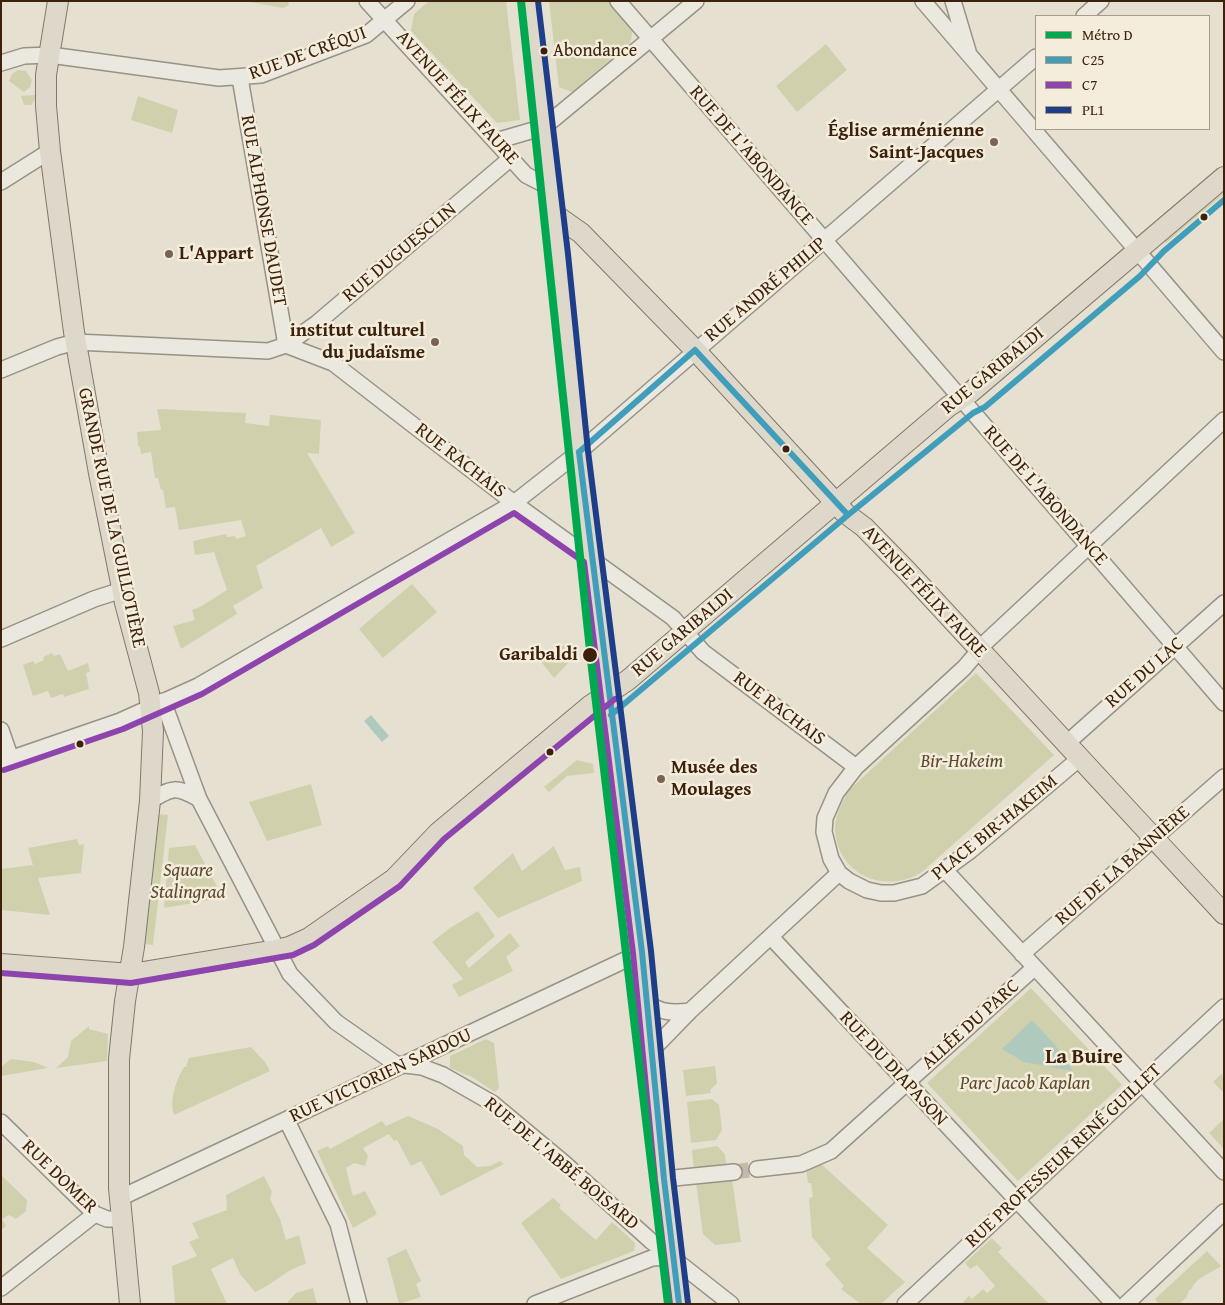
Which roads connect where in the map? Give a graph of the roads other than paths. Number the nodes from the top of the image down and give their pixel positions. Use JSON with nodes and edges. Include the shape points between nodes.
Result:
{"nodes":[{"id":1,"x":58,"y":1,"type":"edge"},
{"id":2,"x":368,"y":1,"type":"edge"},
{"id":3,"x":407,"y":1,"type":"edge"},
{"id":4,"x":529,"y":1,"type":"edge"},
{"id":5,"x":618,"y":1,"type":"edge"},
{"id":6,"x":696,"y":1,"type":"edge"},
{"id":7,"x":923,"y":1,"type":"edge"},
{"id":8,"x":953,"y":1,"type":"edge"},
{"id":9,"x":1101,"y":1,"type":"edge"},
{"id":10,"x":1085,"y":15,"type":"edge"},
{"id":11,"x":959,"y":19,"type":"junction"},
{"id":12,"x":386,"y":20,"type":"junction"},
{"id":13,"x":947,"y":29,"type":"junction"},
{"id":14,"x":651,"y":39,"type":"junction"},
{"id":15,"x":50,"y":55,"type":"junction"},
{"id":16,"x":970,"y":57,"type":"junction"},
{"id":17,"x":1035,"y":59,"type":"edge"},
{"id":18,"x":1,"y":63,"type":"edge"},
{"id":19,"x":240,"y":78,"type":"junction"},
{"id":20,"x":999,"y":90,"type":"junction"},
{"id":21,"x":544,"y":127,"type":"junction"},
{"id":22,"x":496,"y":141,"type":"junction"},
{"id":23,"x":50,"y":151,"type":"junction"},
{"id":24,"x":511,"y":158,"type":"junction"},
{"id":25,"x":1224,"y":177,"type":"edge"},
{"id":26,"x":1,"y":182,"type":"edge"},
{"id":27,"x":551,"y":188,"type":"junction"},
{"id":28,"x":554,"y":214,"type":"junction"},
{"id":29,"x":824,"y":241,"type":"junction"},
{"id":30,"x":1136,"y":250,"type":"junction"},
{"id":31,"x":76,"y":342,"type":"junction"},
{"id":32,"x":286,"y":344,"type":"junction"},
{"id":33,"x":695,"y":350,"type":"junction"},
{"id":34,"x":1224,"y":352,"type":"edge"},
{"id":35,"x":1,"y":370,"type":"edge"},
{"id":36,"x":960,"y":399,"type":"junction"},
{"id":37,"x":1224,"y":420,"type":"edge"},
{"id":38,"x":579,"y":452,"type":"junction"},
{"id":39,"x":514,"y":503,"type":"junction"},
{"id":40,"x":836,"y":503,"type":"junction"},
{"id":41,"x":1089,"y":546,"type":"junction"},
{"id":42,"x":592,"y":557,"type":"junction"},
{"id":43,"x":122,"y":590,"type":"junction"},
{"id":44,"x":1224,"y":603,"type":"edge"},
{"id":45,"x":684,"y":632,"type":"junction"},
{"id":46,"x":1,"y":639,"type":"edge"},
{"id":47,"x":1175,"y":647,"type":"junction"},
{"id":48,"x":979,"y":649,"type":"junction"},
{"id":49,"x":609,"y":692,"type":"junction"},
{"id":50,"x":157,"y":703,"type":"junction"},
{"id":51,"x":1224,"y":703,"type":"edge"},
{"id":52,"x":1,"y":730,"type":"edge"},
{"id":53,"x":1074,"y":750,"type":"junction"},
{"id":54,"x":6,"y":760,"type":"edge"},
{"id":55,"x":856,"y":768,"type":"junction"},
{"id":56,"x":1224,"y":776,"type":"edge"},
{"id":57,"x":199,"y":798,"type":"junction"},
{"id":58,"x":150,"y":801,"type":"junction"},
{"id":59,"x":219,"y":838,"type":"joint"},
{"id":60,"x":1154,"y":838,"type":"junction"},
{"id":61,"x":945,"y":870,"type":"junction"},
{"id":62,"x":839,"y":873,"type":"junction"},
{"id":63,"x":1224,"y":914,"type":"edge"},
{"id":64,"x":771,"y":937,"type":"junction"},
{"id":65,"x":276,"y":950,"type":"junction"},
{"id":66,"x":642,"y":952,"type":"junction"},
{"id":67,"x":1022,"y":954,"type":"junction"},
{"id":68,"x":1,"y":964,"type":"edge"},
{"id":69,"x":1034,"y":968,"type":"junction"},
{"id":70,"x":131,"y":974,"type":"junction"},
{"id":71,"x":647,"y":1003,"type":"junction"},
{"id":72,"x":1224,"y":1007,"type":"edge"},
{"id":73,"x":690,"y":1011,"type":"junction"},
{"id":74,"x":652,"y":1050,"type":"junction"},
{"id":75,"x":403,"y":1065,"type":"junction"},
{"id":76,"x":906,"y":1082,"type":"junction"},
{"id":77,"x":1141,"y":1084,"type":"junction"},
{"id":78,"x":286,"y":1121,"type":"junction"},
{"id":79,"x":1,"y":1122,"type":"edge"},
{"id":80,"x":756,"y":1169,"type":"tunnel mouth"},
{"id":81,"x":734,"y":1172,"type":"tunnel mouth"},
{"id":82,"x":1224,"y":1172,"type":"edge"},
{"id":83,"x":664,"y":1179,"type":"junction"},
{"id":84,"x":120,"y":1198,"type":"junction"},
{"id":85,"x":1016,"y":1200,"type":"junction"},
{"id":86,"x":1224,"y":1212,"type":"edge"},
{"id":87,"x":95,"y":1214,"type":"junction"},
{"id":88,"x":123,"y":1219,"type":"junction"},
{"id":89,"x":673,"y":1257,"type":"junction"},
{"id":90,"x":1,"y":1288,"type":"edge"},
{"id":91,"x":130,"y":1304,"type":"edge"},
{"id":92,"x":359,"y":1304,"type":"edge"},
{"id":93,"x":535,"y":1304,"type":"edge"},
{"id":94,"x":679,"y":1304,"type":"edge"},
{"id":95,"x":731,"y":1304,"type":"edge"},
{"id":96,"x":905,"y":1304,"type":"edge"},
{"id":97,"x":1114,"y":1304,"type":"edge"},
{"id":98,"x":1126,"y":1304,"type":"edge"}],
"edges":[{"from":1,"to":15,"type":"main road","name":"GRANDE RUE DE LA GUILLOTIÈRE"},
{"from":2,"to":12,"type":"street","name":"AVENUE FÉLIX FAURE"},
{"from":3,"to":12,"type":"street","name":"RUE DE CRÉQUI"},
{"from":4,"to":21,"type":"main road"},
{"from":5,"to":14,"type":"street","name":"RUE DE L'ABONDANCE"},
{"from":6,"to":14,"type":"street"},
{"from":7,"to":13,"type":"street"},
{"from":8,"to":11,"type":"street"},
{"from":9,"to":10,"type":"street"},
{"from":11,"to":13,"type":"street"},
{"from":11,"to":16,"type":"street"},
{"from":12,"to":19,"type":"street","name":"RUE DE CRÉQUI","via":[[366,35],[261,75]]},
{"from":12,"to":22,"type":"street","name":"AVENUE FÉLIX FAURE"},
{"from":13,"to":16,"type":"street"},
{"from":14,"to":21,"type":"street"},
{"from":14,"to":29,"type":"street","name":"RUE DE L'ABONDANCE"},
{"from":15,"to":18,"type":"street","name":"RUE DE CRÉQUI","via":[[24,56]]},
{"from":15,"to":19,"type":"street","name":"RUE DE CRÉQUI","via":[[219,78]]},
{"from":15,"to":23,"type":"main road","name":"GRANDE RUE DE LA GUILLOTIÈRE","via":[[46,88]]},
{"from":16,"to":20,"type":"street"},
{"from":17,"to":20,"type":"street","name":"RUE ANDRÉ PHILIP"},
{"from":19,"to":32,"type":"street","name":"RUE ALPHONSE DAUDET"},
{"from":20,"to":29,"type":"street","name":"RUE ANDRÉ PHILIP"},
{"from":20,"to":30,"type":"street"},
{"from":21,"to":22,"type":"street"},
{"from":21,"to":27,"type":"main road"},
{"from":22,"to":24,"type":"street","name":"AVENUE FÉLIX FAURE"},
{"from":23,"to":26,"type":"street"},
{"from":23,"to":31,"type":"main road","name":"GRANDE RUE DE LA GUILLOTIÈRE"},
{"from":24,"to":27,"type":"street","name":"AVENUE FÉLIX FAURE","via":[[526,175]]},
{"from":24,"to":32,"type":"street","name":"RUE DUGUESCLIN","via":[[317,323]]},
{"from":25,"to":30,"type":"main road","name":"RUE GARIBALDI"},
{"from":27,"to":28,"type":"main road"},
{"from":28,"to":33,"type":"main road","name":"AVENUE FÉLIX FAURE","via":[[581,233]]},
{"from":28,"to":38,"type":"main road"},
{"from":29,"to":33,"type":"street","name":"RUE ANDRÉ PHILIP"},
{"from":29,"to":36,"type":"street","name":"RUE DE L'ABONDANCE"},
{"from":30,"to":34,"type":"street"},
{"from":30,"to":36,"type":"main road","name":"RUE GARIBALDI"},
{"from":31,"to":32,"type":"street","via":[[268,351]]},
{"from":31,"to":35,"type":"street"},
{"from":31,"to":43,"type":"main road","name":"GRANDE RUE DE LA GUILLOTIÈRE"},
{"from":32,"to":39,"type":"street","name":"RUE RACHAIS","via":[[333,363]]},
{"from":33,"to":38,"type":"street","name":"RUE ANDRÉ PHILIP"},
{"from":33,"to":40,"type":"main road","name":"AVENUE FÉLIX FAURE"},
{"from":36,"to":40,"type":"main road","name":"RUE GARIBALDI"},
{"from":36,"to":41,"type":"street","name":"RUE DE L'ABONDANCE"},
{"from":37,"to":41,"type":"street"},
{"from":38,"to":39,"type":"street","name":"RUE ANDRÉ PHILIP"},
{"from":38,"to":42,"type":"main road"},
{"from":39,"to":42,"type":"street","name":"RUE RACHAIS"},
{"from":39,"to":50,"type":"street","name":"RUE ANDRÉ PHILIP","via":[[198,686]]},
{"from":40,"to":45,"type":"main road","name":"RUE GARIBALDI"},
{"from":40,"to":48,"type":"main road","name":"AVENUE FÉLIX FAURE","via":[[872,536]]},
{"from":41,"to":47,"type":"street","name":"RUE DE L'ABONDANCE"},
{"from":41,"to":48,"type":"street"},
{"from":42,"to":45,"type":"street","name":"RUE RACHAIS","via":[[673,618]]},
{"from":42,"to":49,"type":"main road"},
{"from":43,"to":46,"type":"street"},
{"from":43,"to":50,"type":"main road","name":"GRANDE RUE DE LA GUILLOTIÈRE"},
{"from":44,"to":47,"type":"street","name":"RUE DU LAC"},
{"from":45,"to":49,"type":"main road","name":"RUE GARIBALDI"},
{"from":45,"to":55,"type":"street","name":"RUE RACHAIS","via":[[703,652]]},
{"from":47,"to":51,"type":"street","name":"RUE DE L'ABONDANCE"},
{"from":47,"to":53,"type":"street","name":"RUE DU LAC"},
{"from":48,"to":53,"type":"main road","name":"AVENUE FÉLIX FAURE"},
{"from":48,"to":55,"type":"street","via":[[964,668]]},
{"from":49,"to":65,"type":"main road","name":"RUE GARIBALDI","via":[[438,834],[394,878],[309,938]]},
{"from":49,"to":66,"type":"main road"},
{"from":50,"to":54,"type":"street","name":"RUE ANDRÉ PHILIP","via":[[120,721]]},
{"from":50,"to":57,"type":"street","name":"GRANDE RUE DE LA GUILLOTIÈRE"},
{"from":50,"to":58,"type":"main road","name":"GRANDE RUE DE LA GUILLOTIÈRE"},
{"from":52,"to":54,"type":"street"},
{"from":53,"to":60,"type":"main road","name":"AVENUE FÉLIX FAURE"},
{"from":53,"to":61,"type":"street","name":"PLACE BIR-HAKEIM"},
{"from":55,"to":62,"type":"street","via":[[836,793],[825,818],[826,846]]},
{"from":56,"to":60,"type":"street","name":"RUE DE LA BANNIÈRE"},
{"from":57,"to":58,"type":"street","via":[[175,788]]},
{"from":57,"to":59,"type":"street","name":"GRANDE RUE DE LA GUILLOTIÈRE"},
{"from":58,"to":70,"type":"main road","name":"GRANDE RUE DE LA GUILLOTIÈRE"},
{"from":59,"to":65,"type":"street","name":"RUE DE L'ABBÉ BOISARD"},
{"from":60,"to":63,"type":"main road","name":"AVENUE FÉLIX FAURE"},
{"from":60,"to":67,"type":"street","name":"RUE DE LA BANNIÈRE"},
{"from":61,"to":62,"type":"street","name":"PLACE BIR-HAKEIM","via":[[922,886],[894,893],[867,890]]},
{"from":61,"to":67,"type":"street"},
{"from":62,"to":64,"type":"street"},
{"from":64,"to":73,"type":"street"},
{"from":64,"to":76,"type":"street","name":"RUE DU DIAPASON"},
{"from":65,"to":70,"type":"main road","name":"RUE GARIBALDI"},
{"from":65,"to":75,"type":"street","name":"RUE DE L'ABBÉ BOISARD","via":[[290,974],[336,1022],[396,1064]]},
{"from":66,"to":71,"type":"main road"},
{"from":66,"to":75,"type":"street","name":"RUE VICTORIEN SARDOU"},
{"from":67,"to":69,"type":"street"},
{"from":68,"to":70,"type":"main road","name":"RUE GARIBALDI"},
{"from":69,"to":76,"type":"street","name":"ALLÉE DU PARC"},
{"from":69,"to":77,"type":"street"},
{"from":70,"to":84,"type":"main road","name":"GRANDE RUE DE LA GUILLOTIÈRE","via":[[119,1059]]},
{"from":71,"to":73,"type":"street","via":[[668,1013]]},
{"from":71,"to":74,"type":"main road"},
{"from":72,"to":77,"type":"street","name":"RUE PROFESSEUR RENÉ GUILLET"},
{"from":73,"to":74,"type":"street"},
{"from":74,"to":83,"type":"main road"},
{"from":75,"to":78,"type":"street","name":"RUE VICTORIEN SARDOU"},
{"from":75,"to":89,"type":"street","name":"RUE DE L'ABBÉ BOISARD","via":[[422,1067],[492,1103]]},
{"from":76,"to":80,"type":"street","name":"ALLÉE DU PARC","via":[[831,1151],[801,1164]]},
{"from":76,"to":85,"type":"street","name":"RUE DU DIAPASON"},
{"from":77,"to":82,"type":"street"},
{"from":77,"to":85,"type":"street","name":"RUE PROFESSEUR RENÉ GUILLET"},
{"from":78,"to":84,"type":"street","name":"RUE VICTORIEN SARDOU"},
{"from":78,"to":92,"type":"street","via":[[338,1224]]},
{"from":79,"to":87,"type":"street","name":"RUE DOMER"},
{"from":81,"to":83,"type":"street"},
{"from":83,"to":89,"type":"main road"},
{"from":84,"to":88,"type":"main road","name":"GRANDE RUE DE LA GUILLOTIÈRE"},
{"from":85,"to":96,"type":"street","name":"RUE PROFESSEUR RENÉ GUILLET"},
{"from":85,"to":97,"type":"street","name":"RUE DU DIAPASON"},
{"from":86,"to":98,"type":"street"},
{"from":87,"to":88,"type":"street","name":"RUE DOMER","via":[[107,1219]]},
{"from":87,"to":90,"type":"street"},
{"from":88,"to":91,"type":"main road","name":"GRANDE RUE DE LA GUILLOTIÈRE"},
{"from":89,"to":93,"type":"street","via":[[652,1258]]},
{"from":89,"to":94,"type":"main road"},
{"from":89,"to":95,"type":"street","name":"RUE DE L'ABBÉ BOISARD"}]}
